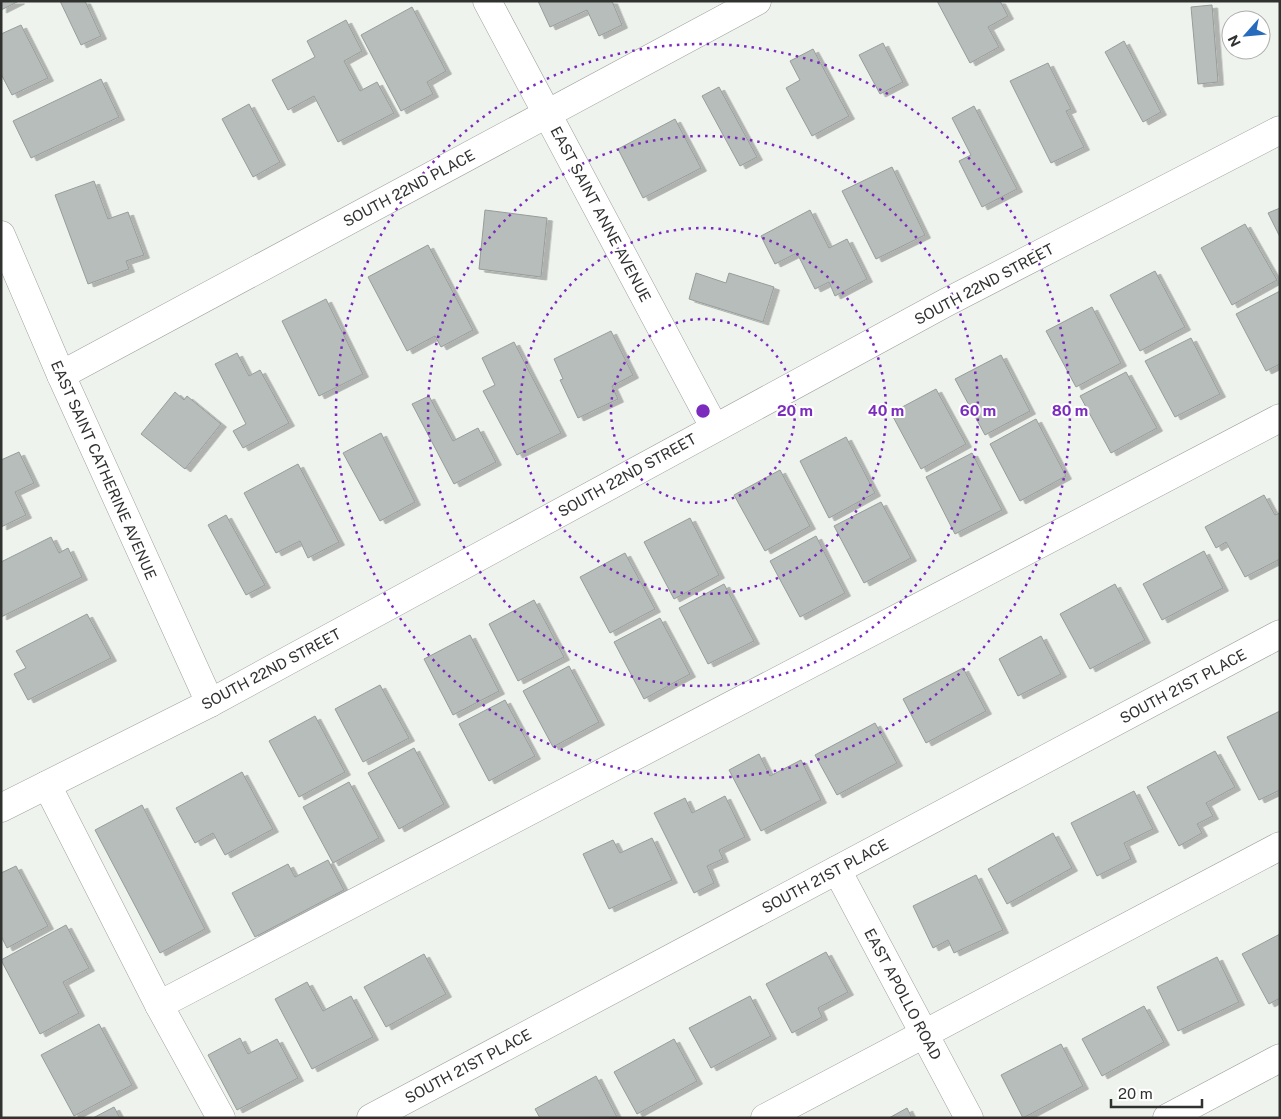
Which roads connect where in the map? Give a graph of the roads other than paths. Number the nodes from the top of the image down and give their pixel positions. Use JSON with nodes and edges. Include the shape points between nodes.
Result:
{"nodes":[{"id":1,"x":487,"y":1,"type":"edge"},
{"id":2,"x":757,"y":1,"type":"edge"},
{"id":3,"x":549,"y":115,"type":"junction"},
{"id":4,"x":1280,"y":130,"type":"edge"},
{"id":5,"x":1,"y":235,"type":"edge"},
{"id":6,"x":61,"y":375,"type":"junction"},
{"id":7,"x":1280,"y":418,"type":"edge"},
{"id":8,"x":714,"y":428,"type":"junction"},
{"id":9,"x":1280,"y":634,"type":"edge"},
{"id":10,"x":210,"y":703,"type":"junction"},
{"id":11,"x":47,"y":785,"type":"junction"},
{"id":12,"x":1,"y":808,"type":"edge"},
{"id":13,"x":1280,"y":846,"type":"edge"},
{"id":14,"x":837,"y":870,"type":"junction"},
{"id":15,"x":160,"y":1005,"type":"junction"},
{"id":16,"x":924,"y":1032,"type":"junction"},
{"id":17,"x":1280,"y":1058,"type":"edge"},
{"id":18,"x":1204,"y":1109,"type":"edge"},
{"id":19,"x":220,"y":1118,"type":"edge"},
{"id":20,"x":371,"y":1118,"type":"edge"},
{"id":21,"x":765,"y":1118,"type":"edge"},
{"id":22,"x":969,"y":1118,"type":"edge"},
{"id":23,"x":1167,"y":1118,"type":"edge"}],
"edges":[{"from":1,"to":3,"type":"street","name":"EAST SAINT ANNE AVENUE"},
{"from":2,"to":3,"type":"street","name":"SOUTH 22ND PLACE"},
{"from":3,"to":6,"type":"street","name":"SOUTH 22ND PLACE"},
{"from":3,"to":8,"type":"street","name":"EAST SAINT ANNE AVENUE"},
{"from":4,"to":8,"type":"street","name":"SOUTH 22ND STREET","via":[[956,297]]},
{"from":5,"to":6,"type":"street","name":"EAST SAINT CATHERINE AVENUE"},
{"from":6,"to":10,"type":"street","name":"EAST SAINT CATHERINE AVENUE"},
{"from":7,"to":15,"type":"street"},
{"from":8,"to":10,"type":"street","name":"SOUTH 22ND STREET"},
{"from":9,"to":14,"type":"street","name":"SOUTH 21ST PLACE"},
{"from":10,"to":11,"type":"street","name":"SOUTH 22ND STREET"},
{"from":11,"to":12,"type":"street","name":"SOUTH 22ND STREET"},
{"from":11,"to":15,"type":"street"},
{"from":13,"to":16,"type":"street"},
{"from":14,"to":16,"type":"street","name":"EAST APOLLO ROAD"},
{"from":14,"to":20,"type":"street","name":"SOUTH 21ST PLACE"},
{"from":15,"to":19,"type":"street"},
{"from":16,"to":21,"type":"street"},
{"from":16,"to":22,"type":"street","name":"EAST APOLLO ROAD"},
{"from":17,"to":18,"type":"street"},
{"from":18,"to":23,"type":"street"}]}
